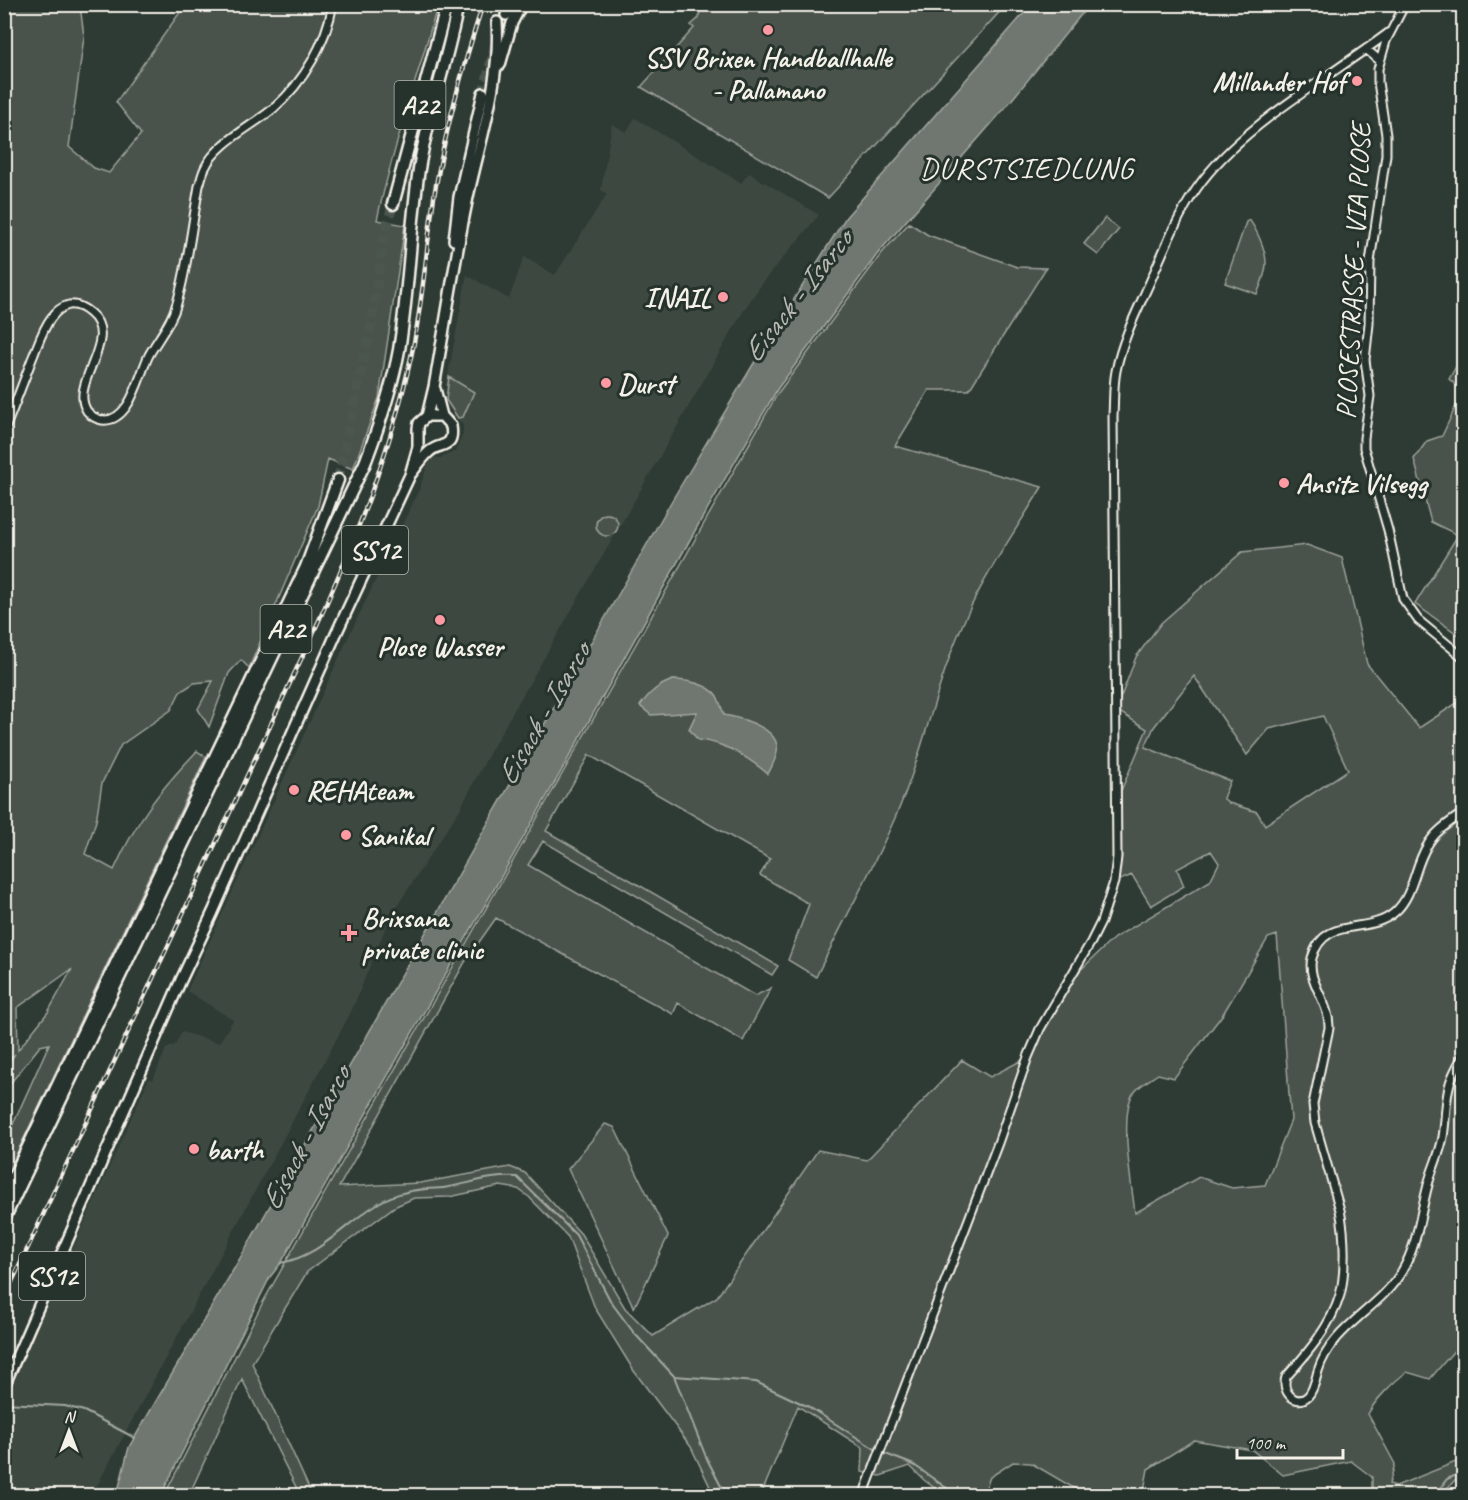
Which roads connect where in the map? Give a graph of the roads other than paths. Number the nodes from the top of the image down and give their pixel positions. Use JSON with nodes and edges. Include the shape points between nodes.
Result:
{"nodes":[{"id":1,"x":333,"y":4,"type":"edge"},
{"id":2,"x":447,"y":4,"type":"edge"},
{"id":3,"x":458,"y":4,"type":"edge"},
{"id":4,"x":513,"y":4,"type":"edge"},
{"id":5,"x":522,"y":4,"type":"edge"},
{"id":6,"x":1405,"y":4,"type":"edge"},
{"id":7,"x":506,"y":15,"type":"tunnel mouth"},
{"id":8,"x":497,"y":22,"type":"tunnel mouth"},
{"id":9,"x":1391,"y":32,"type":"junction"},
{"id":10,"x":1366,"y":49,"type":"junction"},
{"id":11,"x":1379,"y":60,"type":"junction"},
{"id":12,"x":494,"y":84,"type":"junction"},
{"id":13,"x":483,"y":93,"type":"tunnel mouth"},
{"id":14,"x":393,"y":204,"type":"tunnel mouth"},
{"id":15,"x":450,"y":294,"type":"junction"},
{"id":16,"x":435,"y":387,"type":"junction"},
{"id":17,"x":427,"y":416,"type":"junction"},
{"id":18,"x":441,"y":416,"type":"junction"},
{"id":19,"x":4,"y":431,"type":"edge"},
{"id":20,"x":419,"y":439,"type":"junction"},
{"id":21,"x":433,"y":448,"type":"junction"},
{"id":22,"x":410,"y":476,"type":"junction"},
{"id":23,"x":338,"y":480,"type":"tunnel mouth"},
{"id":24,"x":1464,"y":658,"type":"edge"},
{"id":25,"x":1464,"y":812,"type":"edge"},
{"id":26,"x":1464,"y":1054,"type":"edge"},
{"id":27,"x":4,"y":1197,"type":"edge"},
{"id":28,"x":4,"y":1219,"type":"edge"},
{"id":29,"x":4,"y":1386,"type":"edge"},
{"id":30,"x":863,"y":1496,"type":"edge"}],
"edges":[{"from":1,"to":19,"type":"street","via":[[321,41],[302,78],[273,108],[213,155],[205,167],[177,304],[125,411],[114,419],[100,420],[86,408],[84,393],[99,342],[99,327],[88,310],[74,305],[57,310],[46,326]]},
{"from":2,"to":14,"type":"highway","number":"A22"},
{"from":3,"to":28,"type":"highway","number":"A22","via":[[424,145],[401,335],[377,430],[360,474]]},
{"from":4,"to":7,"type":"main road"},
{"from":5,"to":12,"type":"main road","via":[[512,23]]},
{"from":6,"to":9,"type":"street","name":"PLOSESTRASSE - VIA PLOSE"},
{"from":8,"to":12,"type":"main road","number":"SS12"},
{"from":9,"to":10,"type":"street"},
{"from":9,"to":11,"type":"street","name":"PLOSESTRASSE - VIA PLOSE"},
{"from":10,"to":11,"type":"street"},
{"from":10,"to":30,"type":"street","via":[[1239,141],[1198,186],[1178,220],[1129,328],[1116,372],[1113,416],[1117,835],[1114,882],[1101,922],[1028,1057]]},
{"from":11,"to":24,"type":"street","name":"PLOSESTRASSE - VIA PLOSE","via":[[1386,155],[1370,262],[1365,360],[1370,396],[1364,448],[1403,599],[1418,620]]},
{"from":12,"to":15,"type":"main road","number":"SS12"},
{"from":13,"to":15,"type":"main road","via":[[459,196],[449,269]]},
{"from":15,"to":16,"type":"main road","number":"SS12"},
{"from":16,"to":17,"type":"main road","number":"SS12"},
{"from":16,"to":18,"type":"main road","number":"SS12"},
{"from":17,"to":18,"type":"main road"},
{"from":17,"to":20,"type":"main road","number":"SS12","via":[[418,428]]},
{"from":18,"to":21,"type":"main road","number":"SS12","via":[[449,421],[452,434],[446,445]]},
{"from":20,"to":21,"type":"main road"},
{"from":20,"to":22,"type":"main road","number":"SS12"},
{"from":21,"to":22,"type":"main road","number":"SS12"},
{"from":22,"to":29,"type":"main road","number":"SS12","via":[[135,1084]]},
{"from":23,"to":27,"type":"highway","number":"A22","via":[[306,567]]},
{"from":25,"to":26,"type":"street","via":[[1430,840],[1408,896],[1396,911],[1382,921],[1339,928],[1328,934],[1311,961],[1311,974],[1329,1019],[1313,1104],[1343,1224],[1342,1276],[1340,1295],[1316,1342],[1286,1377],[1285,1390],[1292,1398],[1301,1400],[1308,1396],[1331,1344],[1393,1285],[1410,1257],[1441,1148],[1450,1081]]}]}
